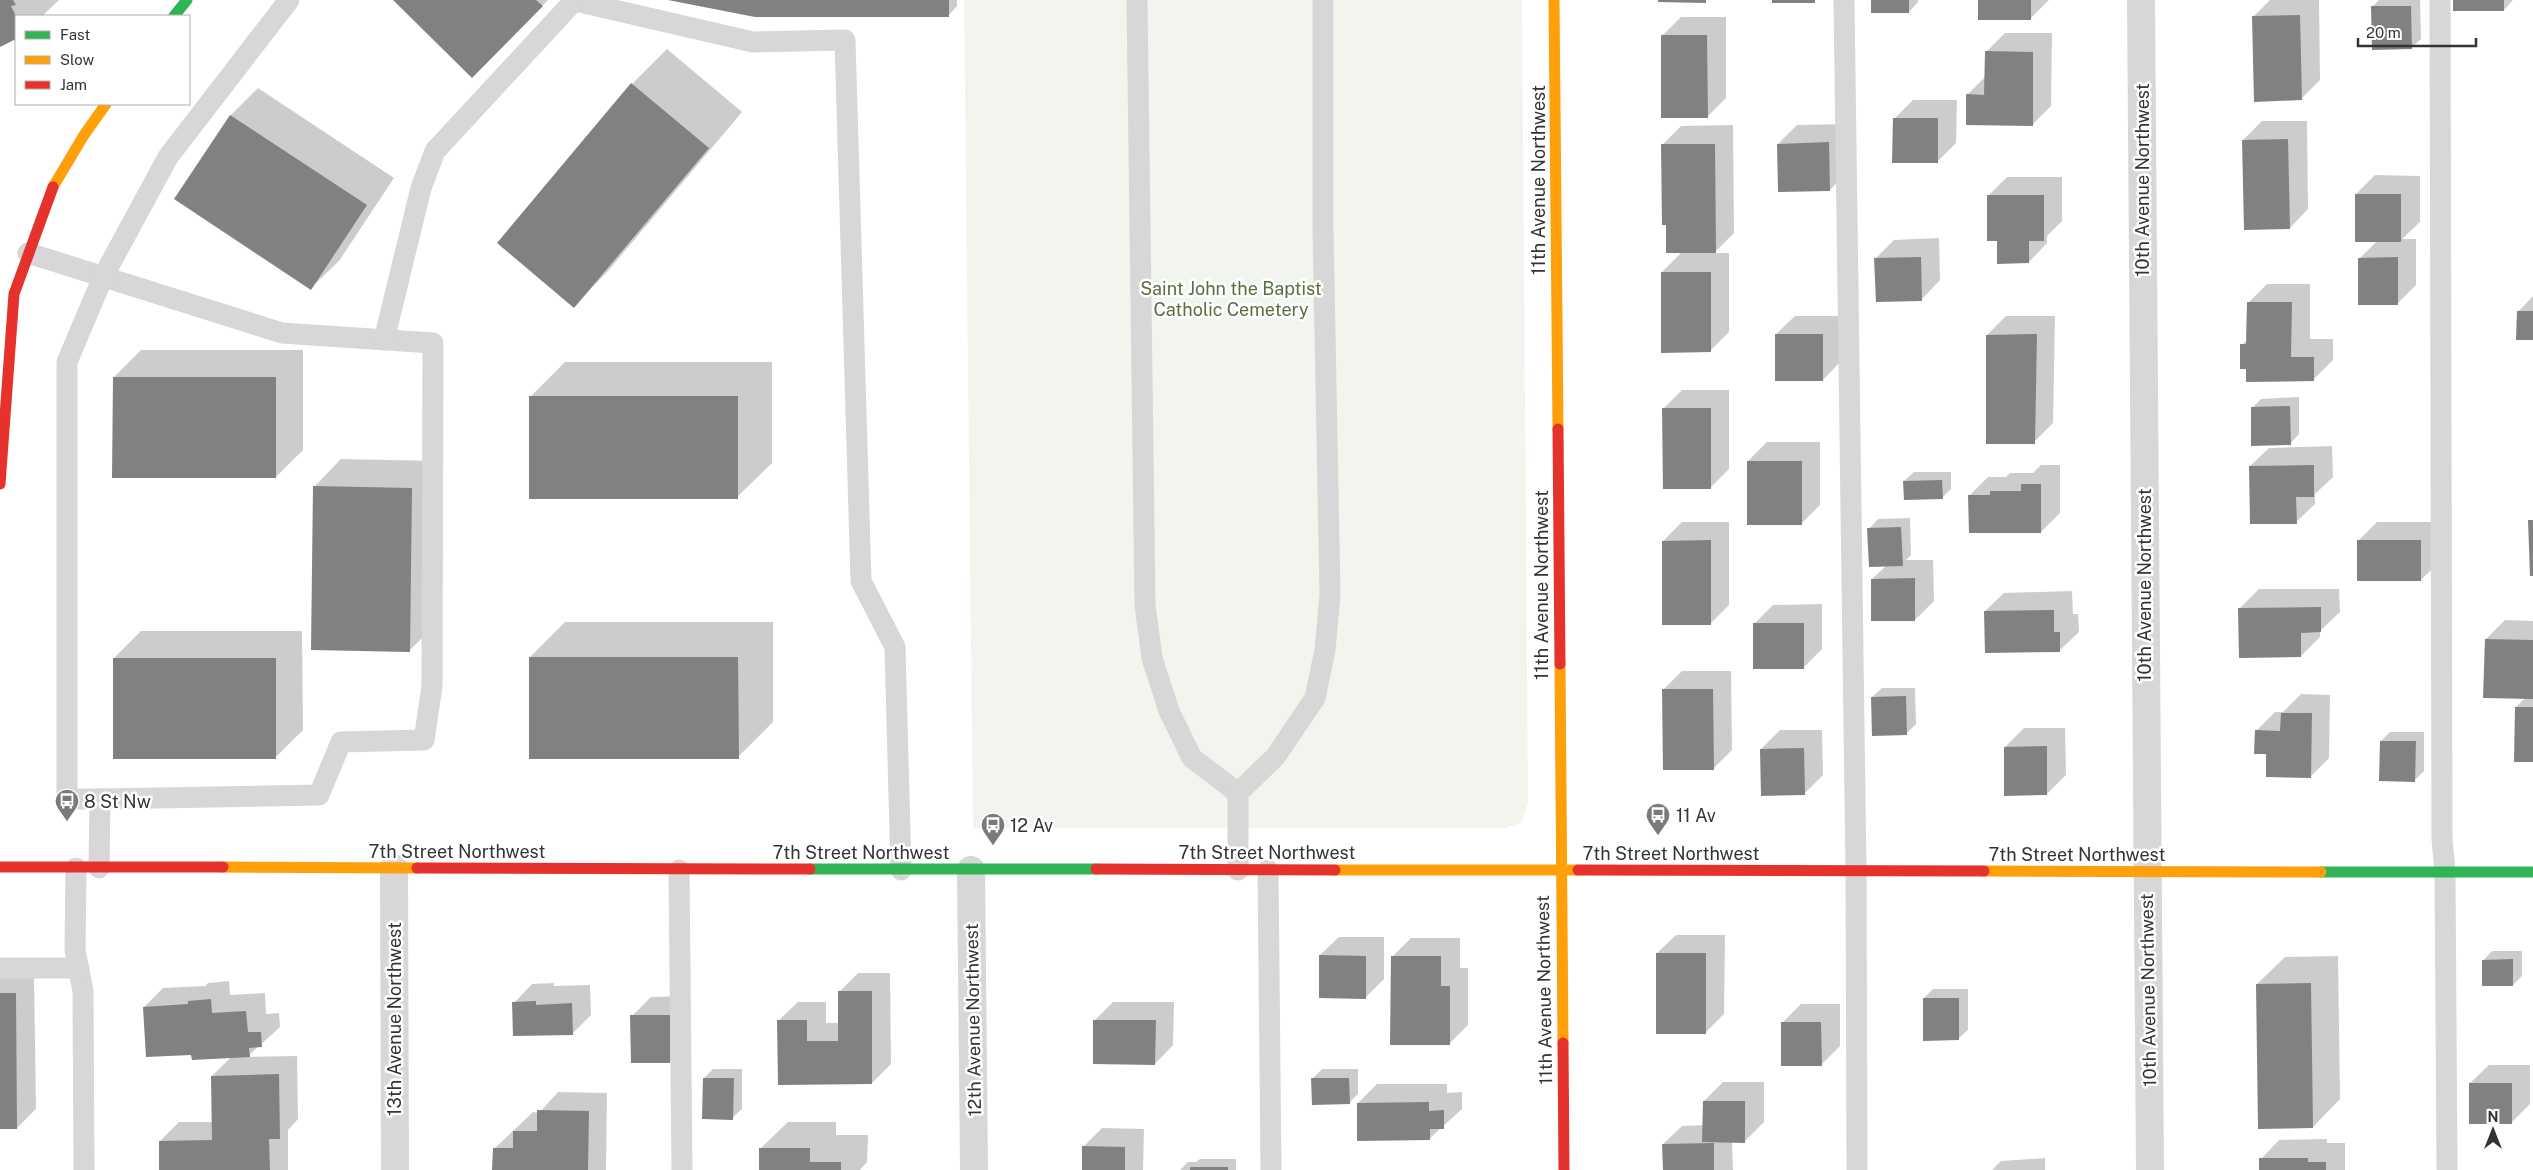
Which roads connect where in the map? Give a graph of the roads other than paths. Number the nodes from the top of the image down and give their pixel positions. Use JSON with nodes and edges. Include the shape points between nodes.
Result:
{"nodes":[{"id":1,"x":187,"y":0,"type":"edge"},
{"id":2,"x":289,"y":0,"type":"edge"},
{"id":3,"x":1137,"y":0,"type":"edge"},
{"id":4,"x":1323,"y":0,"type":"edge"},
{"id":5,"x":1554,"y":0,"type":"edge"},
{"id":6,"x":1844,"y":0,"type":"edge"},
{"id":7,"x":2141,"y":0,"type":"edge"},
{"id":8,"x":2440,"y":0,"type":"edge"},
{"id":9,"x":572,"y":1,"type":"edge"},
{"id":10,"x":175,"y":15,"type":"edge"},
{"id":11,"x":105,"y":105,"type":"edge"},
{"id":12,"x":28,"y":253,"type":"junction"},
{"id":13,"x":102,"y":277,"type":"junction"},
{"id":14,"x":384,"y":340,"type":"junction"},
{"id":15,"x":0,"y":484,"type":"edge"},
{"id":16,"x":1238,"y":793,"type":"junction"},
{"id":17,"x":100,"y":799,"type":"junction"},
{"id":18,"x":0,"y":867,"type":"edge"},
{"id":19,"x":76,"y":868,"type":"junction"},
{"id":20,"x":99,"y":868,"type":"junction"},
{"id":21,"x":394,"y":868,"type":"junction"},
{"id":22,"x":679,"y":870,"type":"junction"},
{"id":23,"x":901,"y":870,"type":"junction"},
{"id":24,"x":971,"y":870,"type":"junction"},
{"id":25,"x":1238,"y":870,"type":"junction"},
{"id":26,"x":1268,"y":870,"type":"junction"},
{"id":27,"x":1560,"y":871,"type":"junction"},
{"id":28,"x":1856,"y":871,"type":"junction"},
{"id":29,"x":2146,"y":872,"type":"junction"},
{"id":30,"x":2444,"y":872,"type":"junction"},
{"id":31,"x":2533,"y":872,"type":"edge"},
{"id":32,"x":0,"y":968,"type":"edge"},
{"id":33,"x":79,"y":968,"type":"junction"},
{"id":34,"x":84,"y":1170,"type":"edge"},
{"id":35,"x":395,"y":1170,"type":"edge"},
{"id":36,"x":682,"y":1170,"type":"edge"},
{"id":37,"x":974,"y":1170,"type":"edge"},
{"id":38,"x":1272,"y":1170,"type":"edge"},
{"id":39,"x":1564,"y":1170,"type":"edge"},
{"id":40,"x":1857,"y":1170,"type":"edge"},
{"id":41,"x":2150,"y":1170,"type":"edge"},
{"id":42,"x":2447,"y":1170,"type":"edge"}],
"edges":[{"from":1,"to":10,"type":"street"},
{"from":2,"to":13,"type":"lane","via":[[168,157]]},
{"from":3,"to":16,"type":"lane","via":[[1145,605],[1152,658],[1169,711],[1192,758]]},
{"from":4,"to":16,"type":"lane","via":[[1323,230],[1330,594],[1325,650],[1315,698],[1276,756]]},
{"from":5,"to":27,"type":"street","name":"11th Avenue Northwest"},
{"from":6,"to":28,"type":"lane"},
{"from":7,"to":29,"type":"street","name":"10th Avenue Northwest"},
{"from":8,"to":30,"type":"lane"},
{"from":9,"to":14,"type":"lane","via":[[435,151],[421,188]]},
{"from":9,"to":23,"type":"lane","via":[[753,42],[845,40],[861,581],[895,647]]},
{"from":11,"to":12,"type":"street","via":[[50,192]]},
{"from":12,"to":13,"type":"lane"},
{"from":12,"to":15,"type":"street","via":[[14,294]]},
{"from":13,"to":14,"type":"lane","via":[[282,333]]},
{"from":13,"to":17,"type":"lane","via":[[67,362],[67,799]]},
{"from":14,"to":17,"type":"lane","via":[[433,343],[432,686],[424,740],[341,742],[319,795]]},
{"from":16,"to":25,"type":"lane"},
{"from":17,"to":20,"type":"lane"},
{"from":18,"to":19,"type":"street","name":"7th Street Northwest"},
{"from":19,"to":20,"type":"street","name":"7th Street Northwest"},
{"from":19,"to":33,"type":"lane","via":[[75,950]]},
{"from":20,"to":21,"type":"street","name":"7th Street Northwest"},
{"from":21,"to":22,"type":"street","name":"7th Street Northwest"},
{"from":21,"to":35,"type":"street","name":"13th Avenue Northwest"},
{"from":22,"to":23,"type":"street","name":"7th Street Northwest"},
{"from":22,"to":36,"type":"lane"},
{"from":23,"to":24,"type":"street","name":"7th Street Northwest"},
{"from":24,"to":25,"type":"street","name":"7th Street Northwest"},
{"from":24,"to":37,"type":"street","name":"12th Avenue Northwest"},
{"from":25,"to":26,"type":"street","name":"7th Street Northwest"},
{"from":26,"to":27,"type":"street","name":"7th Street Northwest"},
{"from":26,"to":38,"type":"lane"},
{"from":27,"to":28,"type":"street","name":"7th Street Northwest"},
{"from":27,"to":39,"type":"street","name":"11th Avenue Northwest"},
{"from":28,"to":29,"type":"street","name":"7th Street Northwest"},
{"from":28,"to":40,"type":"lane"},
{"from":29,"to":30,"type":"street","name":"7th Street Northwest"},
{"from":29,"to":41,"type":"street","name":"10th Avenue Northwest"},
{"from":30,"to":31,"type":"street","name":"7th Street Northwest"},
{"from":30,"to":42,"type":"lane"},
{"from":32,"to":33,"type":"lane"},
{"from":33,"to":34,"type":"lane","via":[[84,991]]}]}
